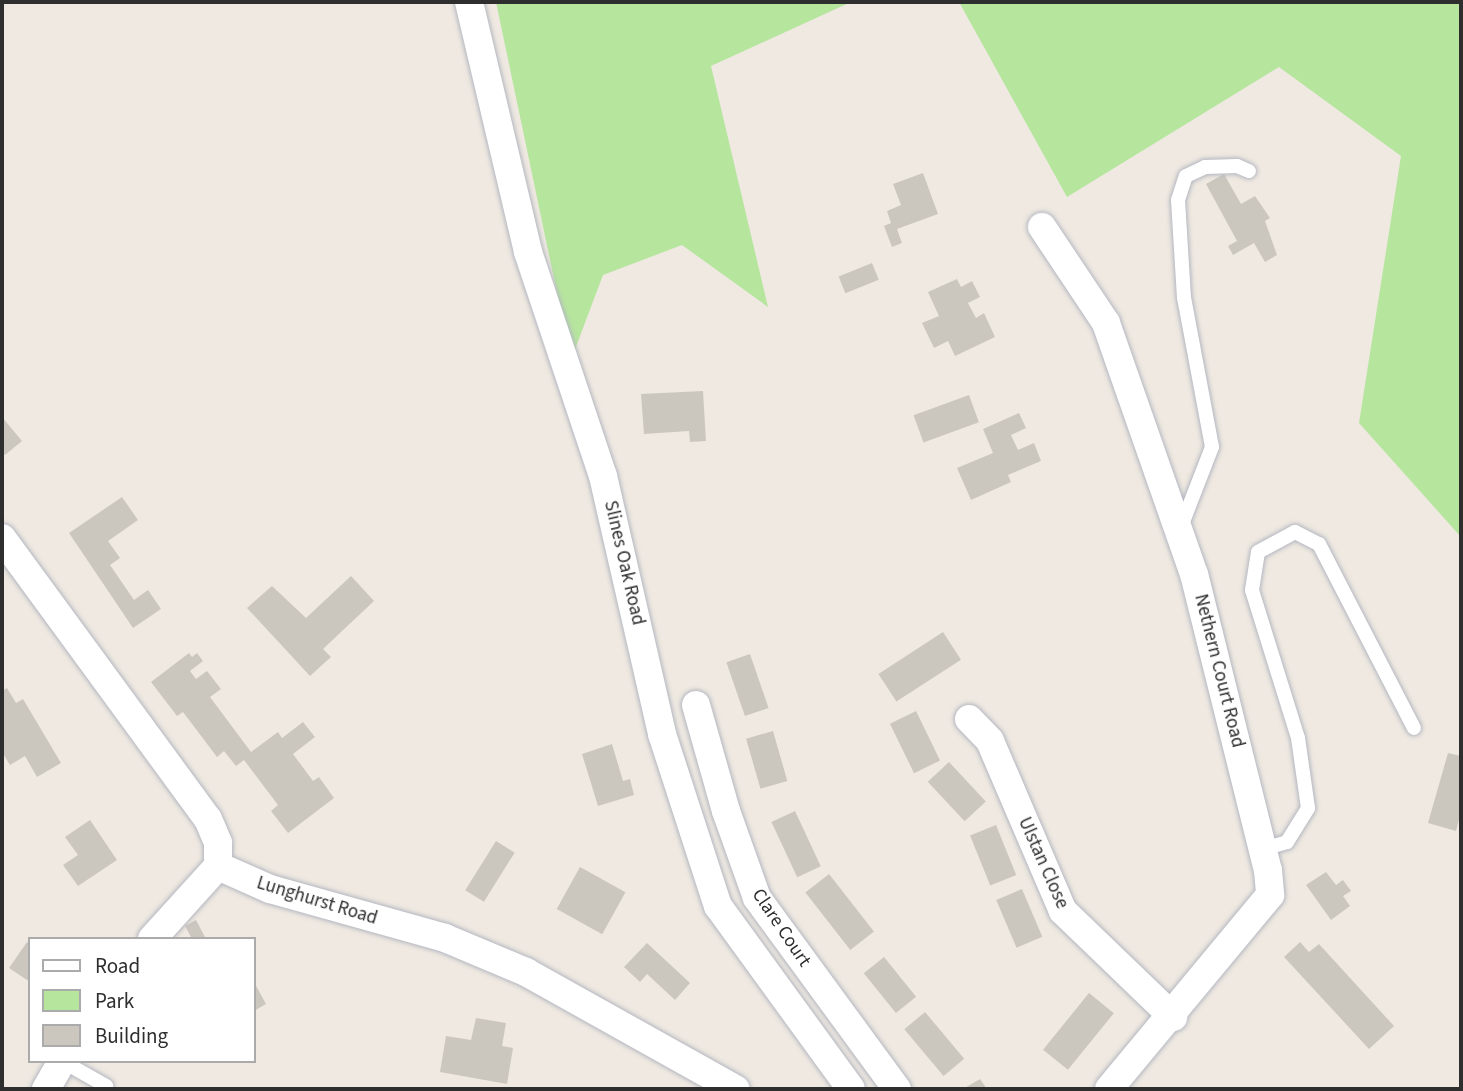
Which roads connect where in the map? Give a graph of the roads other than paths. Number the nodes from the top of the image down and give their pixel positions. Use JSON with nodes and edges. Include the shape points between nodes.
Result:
{"nodes":[{"id":1,"x":469,"y":2,"type":"edge"},
{"id":2,"x":1249,"y":171,"type":"dead end"},
{"id":3,"x":1042,"y":227,"type":"dead end"},
{"id":4,"x":1179,"y":531,"type":"junction"},
{"id":5,"x":2,"y":538,"type":"edge"},
{"id":6,"x":696,"y":705,"type":"dead end"},
{"id":7,"x":969,"y":719,"type":"dead end"},
{"id":8,"x":1414,"y":728,"type":"dead end"},
{"id":9,"x":1263,"y":849,"type":"junction"},
{"id":10,"x":219,"y":866,"type":"junction"},
{"id":11,"x":154,"y":937,"type":"edge"},
{"id":12,"x":1173,"y":1017,"type":"junction"},
{"id":13,"x":61,"y":1063,"type":"edge"},
{"id":14,"x":66,"y":1063,"type":"edge"},
{"id":15,"x":106,"y":1086,"type":"dead end"},
{"id":16,"x":47,"y":1089,"type":"edge"},
{"id":17,"x":735,"y":1089,"type":"edge"},
{"id":18,"x":851,"y":1089,"type":"edge"},
{"id":19,"x":897,"y":1089,"type":"edge"},
{"id":20,"x":1109,"y":1089,"type":"edge"}],
"edges":[{"from":1,"to":18,"type":"street","name":"Slines Oak Road","via":[[528,252],[603,476],[662,734],[718,906]]},
{"from":2,"to":4,"type":"lane","via":[[1237,166],[1205,167],[1186,176],[1178,200],[1184,298],[1212,447]]},
{"from":3,"to":4,"type":"street","name":"Nethern Court Road","via":[[1106,323]]},
{"from":4,"to":9,"type":"street","name":"Nethern Court Road","via":[[1194,573]]},
{"from":5,"to":10,"type":"street","via":[[208,819],[218,843]]},
{"from":6,"to":19,"type":"street","name":"Clare Court","via":[[757,898]]},
{"from":7,"to":12,"type":"street","name":"Ulstan Close","via":[[990,741],[1063,911]]},
{"from":8,"to":9,"type":"lane","via":[[1319,544],[1295,532],[1258,552],[1252,590],[1298,738],[1308,808],[1287,842]]},
{"from":9,"to":12,"type":"street","name":"Nethern Court Road","via":[[1270,895]]},
{"from":10,"to":11,"type":"street"},
{"from":10,"to":17,"type":"street","name":"Lunghurst Road","via":[[270,889],[446,938],[526,972]]},
{"from":12,"to":20,"type":"street","name":"Nethern Court Road"},
{"from":13,"to":16,"type":"street"},
{"from":14,"to":15,"type":"lane"}]}
